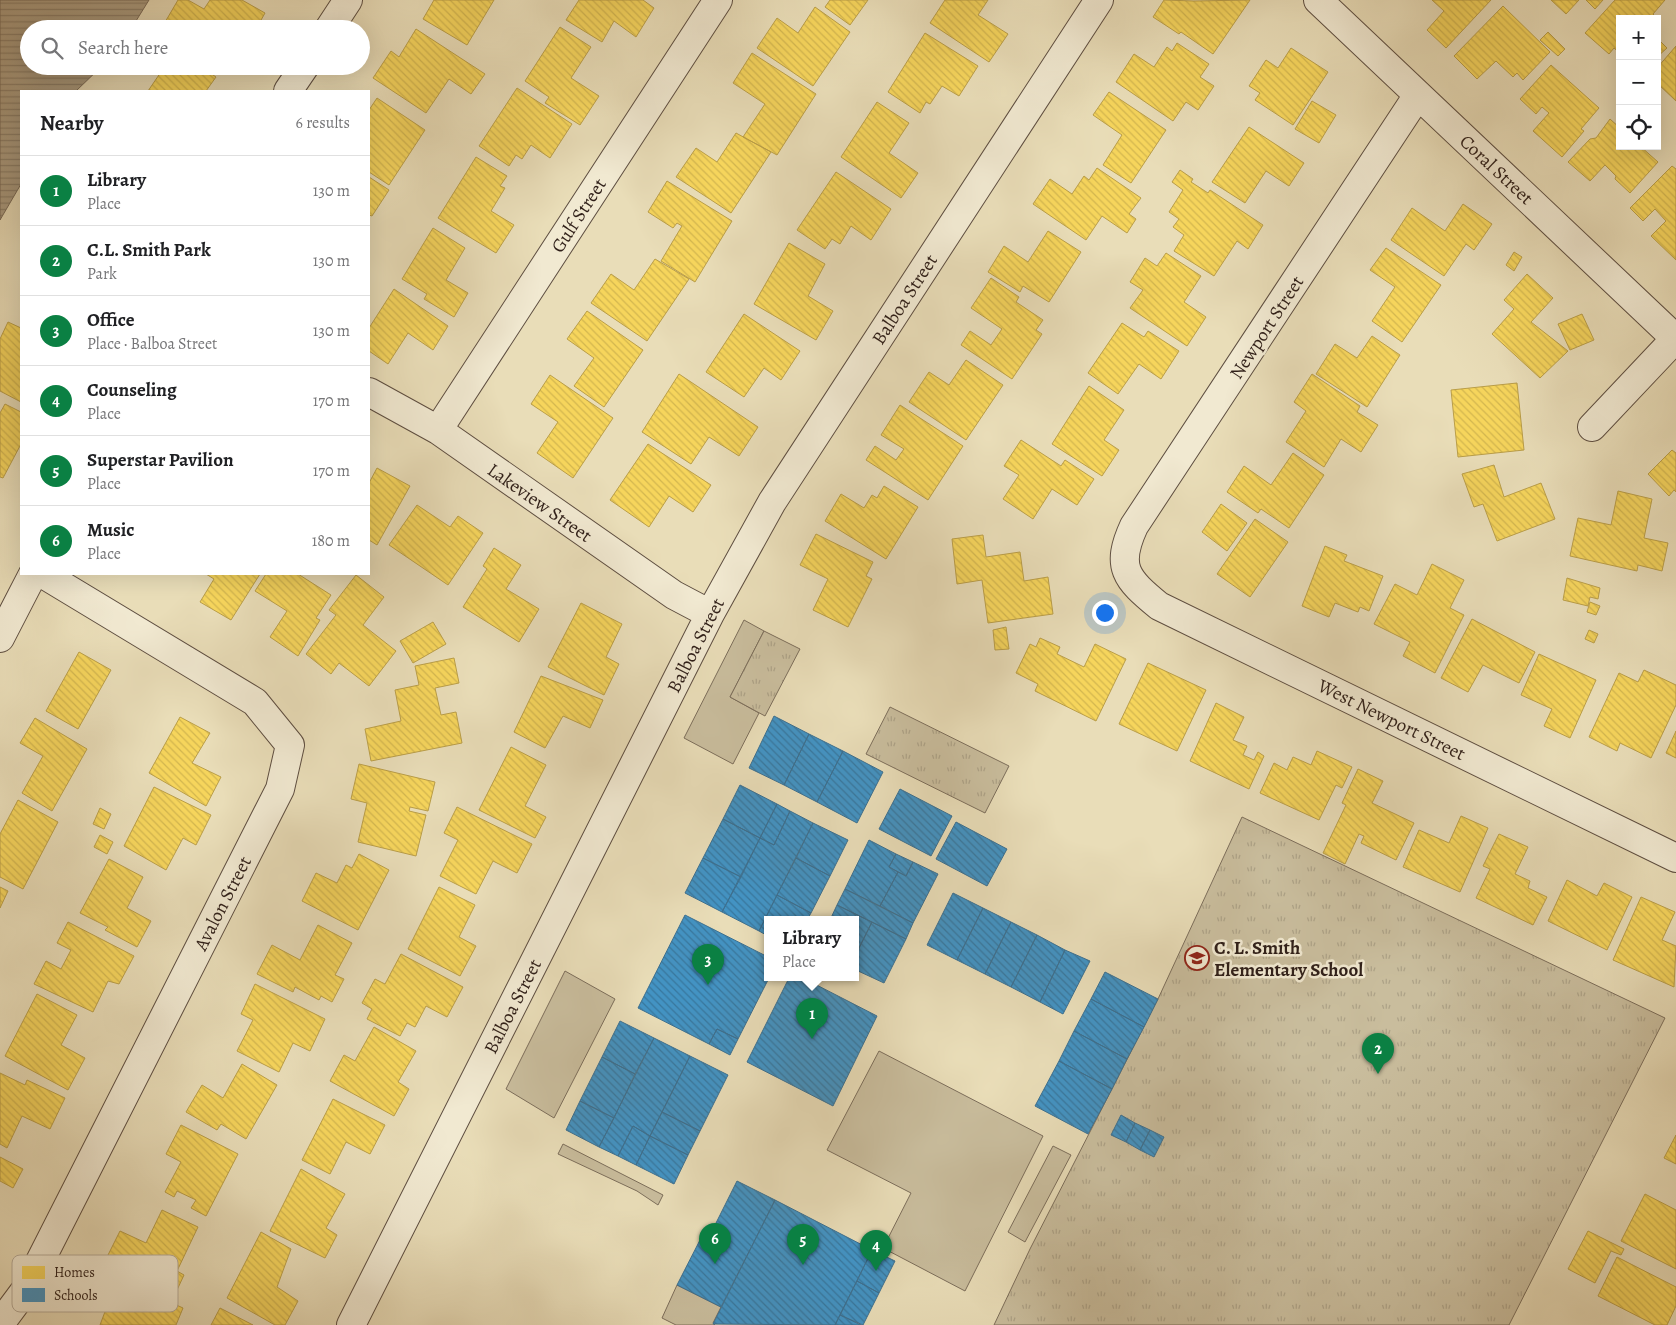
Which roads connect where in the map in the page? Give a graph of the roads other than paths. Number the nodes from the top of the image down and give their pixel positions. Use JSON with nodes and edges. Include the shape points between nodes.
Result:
{"nodes":[{"id":1,"x":348,"y":0,"type":"edge"},
{"id":2,"x":718,"y":0,"type":"edge"},
{"id":3,"x":1100,"y":0,"type":"edge"},
{"id":4,"x":1318,"y":0,"type":"edge"},
{"id":5,"x":335,"y":20,"type":"edge"},
{"id":6,"x":299,"y":75,"type":"edge"},
{"id":7,"x":289,"y":90,"type":"edge"},
{"id":8,"x":1418,"y":95,"type":"junction"},
{"id":9,"x":1676,"y":338,"type":"edge"},
{"id":10,"x":370,"y":393,"type":"edge"},
{"id":11,"x":1592,"y":427,"type":"dead end"},
{"id":12,"x":438,"y":430,"type":"junction"},
{"id":13,"x":1123,"y":563,"type":"joint"},
{"id":14,"x":32,"y":575,"type":"edge"},
{"id":15,"x":44,"y":575,"type":"edge"},
{"id":16,"x":710,"y":614,"type":"junction"},
{"id":17,"x":0,"y":638,"type":"edge"},
{"id":18,"x":1676,"y":858,"type":"edge"},
{"id":19,"x":44,"y":1255,"type":"edge"},
{"id":20,"x":12,"y":1308,"type":"edge"},
{"id":21,"x":0,"y":1324,"type":"edge"},
{"id":22,"x":351,"y":1325,"type":"edge"}],
"edges":[{"from":1,"to":5,"type":"street"},
{"from":2,"to":12,"type":"street","name":"Gulf Street"},
{"from":3,"to":16,"type":"street","name":"Balboa Street","via":[[772,502]]},
{"from":4,"to":8,"type":"street","name":"Coral Street"},
{"from":6,"to":7,"type":"street"},
{"from":8,"to":9,"type":"street","name":"Coral Street"},
{"from":8,"to":13,"type":"street","name":"Newport Street","via":[[1134,526]]},
{"from":9,"to":11,"type":"street","name":"Coral Street"},
{"from":10,"to":12,"type":"street","name":"Lakeview Street"},
{"from":12,"to":16,"type":"street","name":"Lakeview Street","via":[[674,594]]},
{"from":13,"to":18,"type":"street","name":"West Newport Street","via":[[1142,592],[1159,606]]},
{"from":14,"to":17,"type":"street"},
{"from":15,"to":19,"type":"street","name":"Avalon Street","via":[[255,702],[290,745],[276,798]]},
{"from":16,"to":22,"type":"street","name":"Balboa Street"},
{"from":20,"to":21,"type":"street","name":"Avalon Street"}]}
